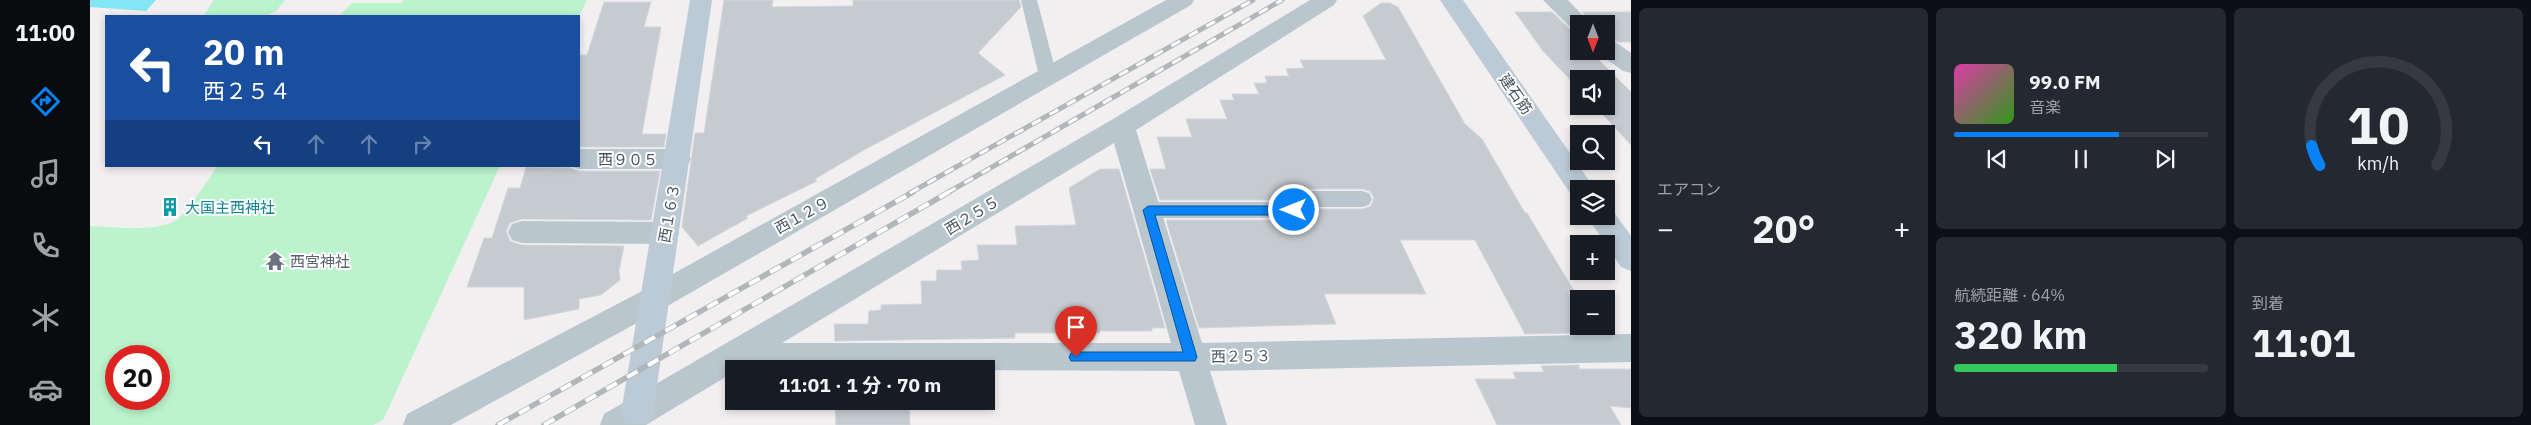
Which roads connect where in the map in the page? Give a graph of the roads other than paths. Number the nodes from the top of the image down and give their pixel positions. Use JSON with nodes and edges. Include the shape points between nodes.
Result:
{"nodes":[{"id":1,"x":701,"y":0,"type":"edge"},
{"id":2,"x":1029,"y":0,"type":"edge"},
{"id":3,"x":1326,"y":0,"type":"edge"},
{"id":4,"x":1450,"y":0,"type":"edge"},
{"id":5,"x":1554,"y":0,"type":"edge"},
{"id":6,"x":1176,"y":2,"type":"edge"},
{"id":7,"x":1570,"y":15,"type":"edge"},
{"id":8,"x":1615,"y":53,"type":"edge"},
{"id":9,"x":1631,"y":65,"type":"edge"},
{"id":10,"x":1048,"y":76,"type":"junction"},
{"id":11,"x":1122,"y":126,"type":"junction"},
{"id":12,"x":580,"y":147,"type":"edge"},
{"id":13,"x":678,"y":159,"type":"junction"},
{"id":14,"x":1576,"y":180,"type":"edge"},
{"id":15,"x":1362,"y":199,"type":"dead end"},
{"id":16,"x":1148,"y":210,"type":"junction"},
{"id":17,"x":1607,"y":225,"type":"edge"},
{"id":18,"x":522,"y":232,"type":"dead end"},
{"id":19,"x":665,"y":233,"type":"junction"},
{"id":20,"x":1631,"y":259,"type":"edge"},
{"id":21,"x":654,"y":298,"type":"junction"},
{"id":22,"x":1631,"y":348,"type":"edge"},
{"id":23,"x":731,"y":357,"type":"junction"},
{"id":24,"x":1191,"y":357,"type":"junction"},
{"id":25,"x":629,"y":421,"type":"edge"},
{"id":26,"x":419,"y":425,"type":"edge"},
{"id":27,"x":1211,"y":425,"type":"edge"}],
"edges":[{"from":1,"to":13,"type":"street","name":"西１６３"},
{"from":2,"to":10,"type":"lane"},
{"from":3,"to":11,"type":"street","name":"西２５５"},
{"from":4,"to":14,"type":"street","name":"建石筋"},
{"from":5,"to":7,"type":"street"},
{"from":6,"to":10,"type":"street","name":"西１２９"},
{"from":8,"to":9,"type":"street"},
{"from":10,"to":21,"type":"street","name":"西１２９"},
{"from":11,"to":16,"type":"street"},
{"from":11,"to":23,"type":"street","name":"西２５５"},
{"from":12,"to":13,"type":"street","name":"西９０５"},
{"from":13,"to":19,"type":"street","name":"西１６３"},
{"from":15,"to":16,"type":"lane","via":[[1290,199],[1294,210]]},
{"from":16,"to":24,"type":"street"},
{"from":17,"to":20,"type":"street"},
{"from":18,"to":19,"type":"street"},
{"from":19,"to":21,"type":"street","name":"西１６３"},
{"from":21,"to":25,"type":"street","name":"西１６３"},
{"from":21,"to":26,"type":"street","name":"西１２９"},
{"from":22,"to":24,"type":"street","name":"西２５３"},
{"from":23,"to":24,"type":"street","name":"西２５３"},
{"from":23,"to":25,"type":"street","name":"西２５５"},
{"from":24,"to":27,"type":"street"}]}
